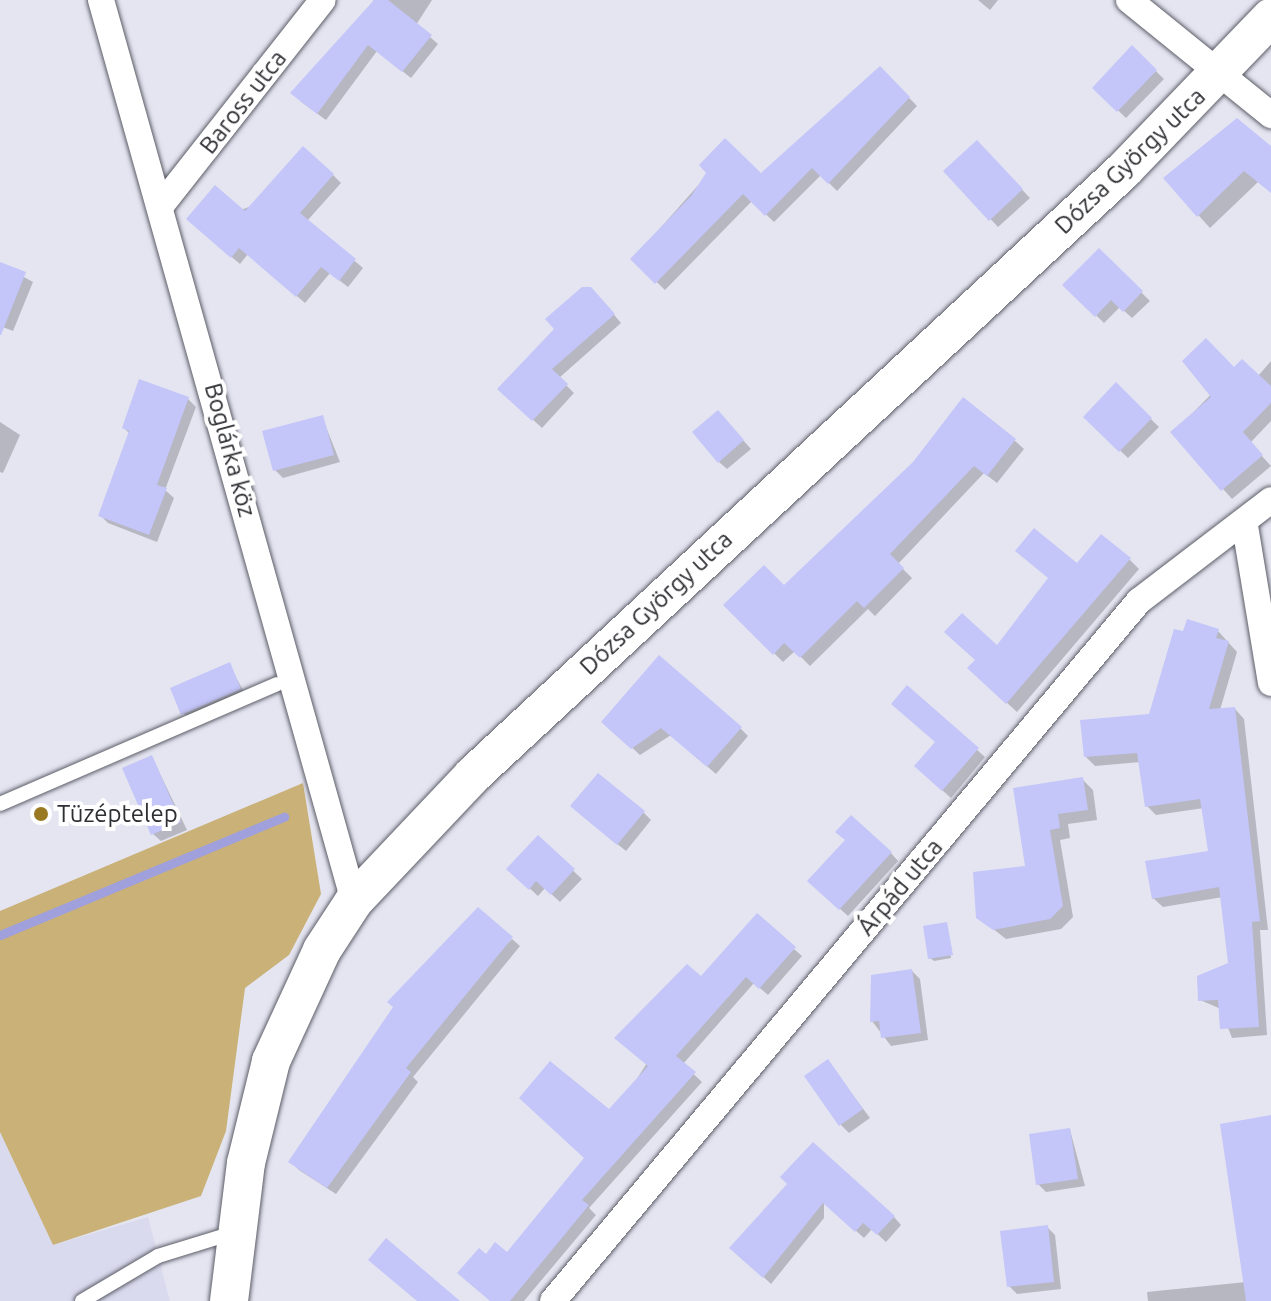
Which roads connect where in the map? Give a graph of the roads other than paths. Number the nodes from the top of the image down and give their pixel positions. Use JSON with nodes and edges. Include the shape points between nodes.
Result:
{"nodes":[{"id":1,"x":101,"y":0,"type":"edge"},
{"id":2,"x":323,"y":0,"type":"edge"},
{"id":3,"x":1129,"y":0,"type":"edge"},
{"id":4,"x":1271,"y":17,"type":"edge"},
{"id":5,"x":1221,"y":75,"type":"junction"},
{"id":6,"x":1271,"y":115,"type":"edge"},
{"id":7,"x":163,"y":203,"type":"junction"},
{"id":8,"x":1271,"y":500,"type":"edge"},
{"id":9,"x":1245,"y":526,"type":"junction"},
{"id":10,"x":1271,"y":683,"type":"edge"},
{"id":11,"x":277,"y":684,"type":"dead end"},
{"id":12,"x":0,"y":804,"type":"edge"},
{"id":13,"x":354,"y":901,"type":"junction"},
{"id":14,"x":236,"y":1232,"type":"junction"},
{"id":15,"x":82,"y":1301,"type":"edge"},
{"id":16,"x":229,"y":1301,"type":"edge"},
{"id":17,"x":553,"y":1301,"type":"edge"}],
"edges":[{"from":1,"to":7,"type":"street","name":"Boglárka köz"},
{"from":2,"to":7,"type":"street","name":"Baross utca"},
{"from":3,"to":5,"type":"street"},
{"from":4,"to":5,"type":"main road","name":"Dózsa György utca"},
{"from":5,"to":6,"type":"street"},
{"from":5,"to":13,"type":"main road","name":"Dózsa György utca","via":[[473,775]]},
{"from":7,"to":13,"type":"street","name":"Boglárka köz"},
{"from":8,"to":9,"type":"street","name":"Árpád utca"},
{"from":9,"to":10,"type":"street"},
{"from":9,"to":17,"type":"street","name":"Árpád utca","via":[[1139,601]]},
{"from":11,"to":12,"type":"lane"},
{"from":13,"to":14,"type":"main road","name":"Dózsa György utca","via":[[322,950],[271,1061]]},
{"from":14,"to":15,"type":"lane","via":[[158,1256]]},
{"from":14,"to":16,"type":"main road","name":"Dózsa György utca"}]}
